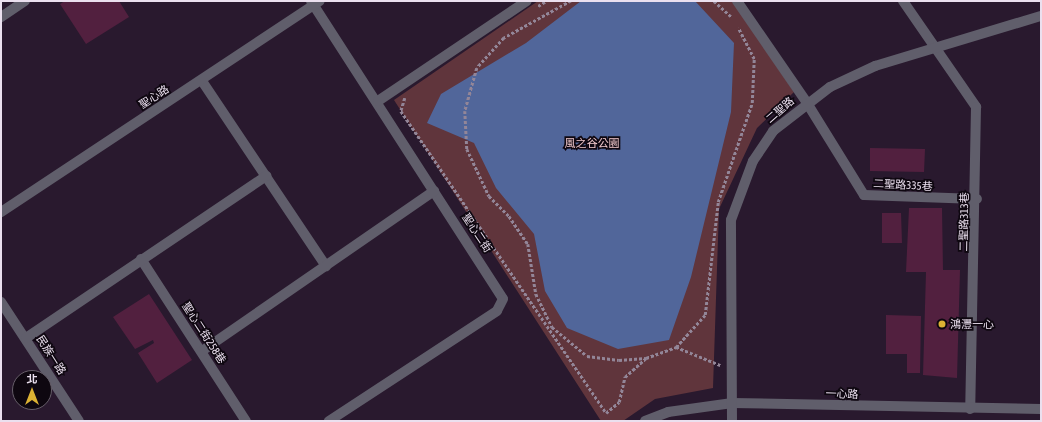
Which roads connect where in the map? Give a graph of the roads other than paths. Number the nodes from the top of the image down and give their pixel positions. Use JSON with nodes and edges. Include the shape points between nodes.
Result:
{"nodes":[{"id":1,"x":25,"y":1,"type":"edge"},
{"id":2,"x":737,"y":1,"type":"edge"},
{"id":3,"x":903,"y":1,"type":"edge"},
{"id":4,"x":315,"y":2,"type":"edge"},
{"id":5,"x":530,"y":5,"type":"edge"},
{"id":6,"x":1041,"y":16,"type":"edge"},
{"id":7,"x":1,"y":17,"type":"edge"},
{"id":8,"x":938,"y":47,"type":"junction"},
{"id":9,"x":202,"y":81,"type":"junction"},
{"id":10,"x":378,"y":101,"type":"junction"},
{"id":11,"x":807,"y":103,"type":"junction"},
{"id":12,"x":266,"y":176,"type":"junction"},
{"id":13,"x":434,"y":191,"type":"junction"},
{"id":14,"x":977,"y":199,"type":"junction"},
{"id":15,"x":1,"y":212,"type":"edge"},
{"id":16,"x":141,"y":259,"type":"junction"},
{"id":17,"x":326,"y":266,"type":"junction"},
{"id":18,"x":1,"y":302,"type":"edge"},
{"id":19,"x":26,"y":338,"type":"junction"},
{"id":20,"x":202,"y":351,"type":"junction"},
{"id":21,"x":732,"y":403,"type":"junction"},
{"id":22,"x":970,"y":409,"type":"junction"},
{"id":23,"x":1041,"y":410,"type":"edge"},
{"id":24,"x":79,"y":421,"type":"edge"},
{"id":25,"x":246,"y":421,"type":"edge"},
{"id":26,"x":329,"y":421,"type":"edge"},
{"id":27,"x":645,"y":421,"type":"edge"},
{"id":28,"x":732,"y":421,"type":"edge"}],
"edges":[{"from":1,"to":7,"type":"street"},
{"from":2,"to":11,"type":"street"},
{"from":3,"to":8,"type":"street","name":"二聖路313巷"},
{"from":4,"to":9,"type":"street","name":"聖心路"},
{"from":4,"to":10,"type":"street","name":"聖心二街"},
{"from":5,"to":10,"type":"street"},
{"from":6,"to":8,"type":"street","name":"二聖路"},
{"from":8,"to":11,"type":"street","name":"二聖路","via":[[875,66],[830,86]]},
{"from":8,"to":14,"type":"street","name":"二聖路313巷","via":[[976,107]]},
{"from":9,"to":12,"type":"street"},
{"from":9,"to":15,"type":"street","name":"聖心路"},
{"from":10,"to":13,"type":"street","name":"聖心二街"},
{"from":11,"to":14,"type":"street","name":"二聖路335巷","via":[[864,194]]},
{"from":11,"to":21,"type":"street","name":"二聖路","via":[[773,131],[753,161],[731,220]]},
{"from":12,"to":16,"type":"street"},
{"from":12,"to":17,"type":"street"},
{"from":13,"to":17,"type":"street"},
{"from":13,"to":26,"type":"street","name":"聖心二街","via":[[502,293],[501,305]]},
{"from":14,"to":22,"type":"street","name":"二聖路313巷"},
{"from":16,"to":19,"type":"street"},
{"from":16,"to":20,"type":"street","name":"聖心二街258巷"},
{"from":17,"to":20,"type":"street"},
{"from":18,"to":19,"type":"street","name":"民族一路"},
{"from":19,"to":24,"type":"street","name":"民族一路"},
{"from":20,"to":25,"type":"street","name":"聖心二街258巷"},
{"from":21,"to":22,"type":"street","name":"一心路"},
{"from":21,"to":27,"type":"street","name":"一心路","via":[[668,412]]},
{"from":21,"to":28,"type":"street","name":"二聖路"},
{"from":22,"to":23,"type":"street","name":"一心路"}]}
